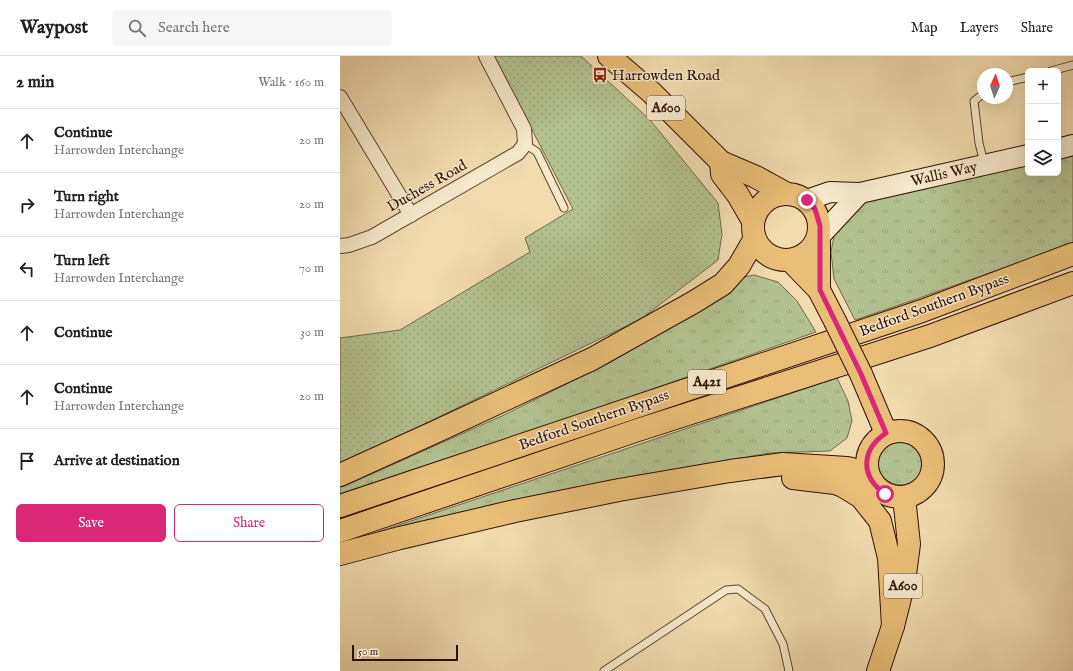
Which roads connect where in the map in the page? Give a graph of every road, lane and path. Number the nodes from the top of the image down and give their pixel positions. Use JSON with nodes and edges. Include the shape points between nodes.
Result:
{"nodes":[{"id":1,"x":486,"y":56,"type":"edge"},
{"id":2,"x":610,"y":56,"type":"edge"},
{"id":3,"x":1073,"y":65,"type":"edge"},
{"id":4,"x":1061,"y":68,"type":"edge"},
{"id":5,"x":1025,"y":78,"type":"edge"},
{"id":6,"x":1013,"y":81,"type":"edge"},
{"id":7,"x":340,"y":96,"type":"edge"},
{"id":8,"x":977,"y":99,"type":"edge"},
{"id":9,"x":525,"y":144,"type":"junction"},
{"id":10,"x":1073,"y":146,"type":"edge"},
{"id":11,"x":1061,"y":148,"type":"edge"},
{"id":12,"x":1025,"y":157,"type":"edge"},
{"id":13,"x":721,"y":162,"type":"junction"},
{"id":14,"x":984,"y":165,"type":"junction"},
{"id":15,"x":785,"y":193,"type":"junction"},
{"id":16,"x":860,"y":193,"type":"junction"},
{"id":17,"x":807,"y":200,"type":"junction"},
{"id":18,"x":564,"y":208,"type":"dead end"},
{"id":19,"x":411,"y":215,"type":"junction"},
{"id":20,"x":754,"y":231,"type":"junction"},
{"id":21,"x":819,"y":237,"type":"junction"},
{"id":22,"x":340,"y":246,"type":"edge"},
{"id":23,"x":1073,"y":254,"type":"edge"},
{"id":24,"x":790,"y":260,"type":"junction"},
{"id":25,"x":1073,"y":283,"type":"edge"},
{"id":26,"x":820,"y":290,"type":"junction"},
{"id":27,"x":886,"y":433,"type":"junction"},
{"id":28,"x":730,"y":471,"type":"junction"},
{"id":29,"x":340,"y":475,"type":"edge"},
{"id":30,"x":872,"y":481,"type":"junction"},
{"id":31,"x":904,"y":497,"type":"junction"},
{"id":32,"x":340,"y":506,"type":"edge"},
{"id":33,"x":340,"y":531,"type":"edge"},
{"id":34,"x":340,"y":554,"type":"edge"},
{"id":35,"x":893,"y":626,"type":"junction"},
{"id":36,"x":604,"y":671,"type":"edge"},
{"id":37,"x":789,"y":671,"type":"edge"},
{"id":38,"x":878,"y":671,"type":"edge"}],
"edges":[{"from":1,"to":9,"type":"street","via":[[524,129]]},
{"from":2,"to":13,"type":"main road","number":"A600","via":[[651,92]]},
{"from":3,"to":4,"type":"lane"},
{"from":5,"to":6,"type":"lane"},
{"from":7,"to":19,"type":"street"},
{"from":8,"to":14,"type":"lane","via":[[974,101]]},
{"from":9,"to":18,"type":"lane","via":[[537,152]]},
{"from":9,"to":19,"type":"street","name":"Duchess Road","via":[[518,154]]},
{"from":10,"to":11,"type":"street"},
{"from":12,"to":14,"type":"street","name":"Wallis Way"},
{"from":13,"to":15,"type":"main road","number":"A600"},
{"from":13,"to":20,"type":"main road","via":[[722,174],[738,195]]},
{"from":14,"to":16,"type":"street","name":"Wallis Way"},
{"from":15,"to":17,"type":"main road"},
{"from":15,"to":20,"type":"main road","via":[[770,198],[757,211]]},
{"from":16,"to":17,"type":"street","name":"Wallis Way","via":[[830,192]]},
{"from":16,"to":21,"type":"street"},
{"from":17,"to":21,"type":"main road","via":[[818,217]]},
{"from":19,"to":22,"type":"street","name":"Duchess Road","via":[[372,237]]},
{"from":20,"to":24,"type":"main road","via":[[760,250],[779,260]]},
{"from":20,"to":29,"type":"main road","via":[[739,266],[722,284],[694,302],[592,359]]},
{"from":21,"to":24,"type":"main road","via":[[814,246]]},
{"from":21,"to":26,"type":"main road"},
{"from":23,"to":32,"type":"main road","name":"Bedford Southern Bypass","number":"A421","via":[[922,311]]},
{"from":24,"to":26,"type":"main road"},
{"from":25,"to":33,"type":"main road","name":"Bedford Southern Bypass","number":"A421","via":[[930,336],[645,428]]},
{"from":26,"to":27,"type":"main road","bridge":true,"via":[[861,374]]},
{"from":27,"to":30,"type":"main road","via":[[870,448],[867,470]]},
{"from":27,"to":31,"type":"main road","via":[[898,430],[920,436],[928,444],[933,455],[931,477],[915,494]]},
{"from":28,"to":30,"type":"main road","via":[[783,464],[822,466],[855,470]]},
{"from":28,"to":34,"type":"main road","via":[[515,511]]},
{"from":28,"to":35,"type":"main road","via":[[835,483],[861,497],[880,521],[889,558]]},
{"from":30,"to":31,"type":"main road","via":[[885,494]]},
{"from":31,"to":35,"type":"main road","number":"A600","via":[[909,544],[904,582]]},
{"from":35,"to":38,"type":"main road","number":"A600"},
{"from":36,"to":37,"type":"lane","via":[[726,590],[738,590],[765,608],[783,644]]}]}
